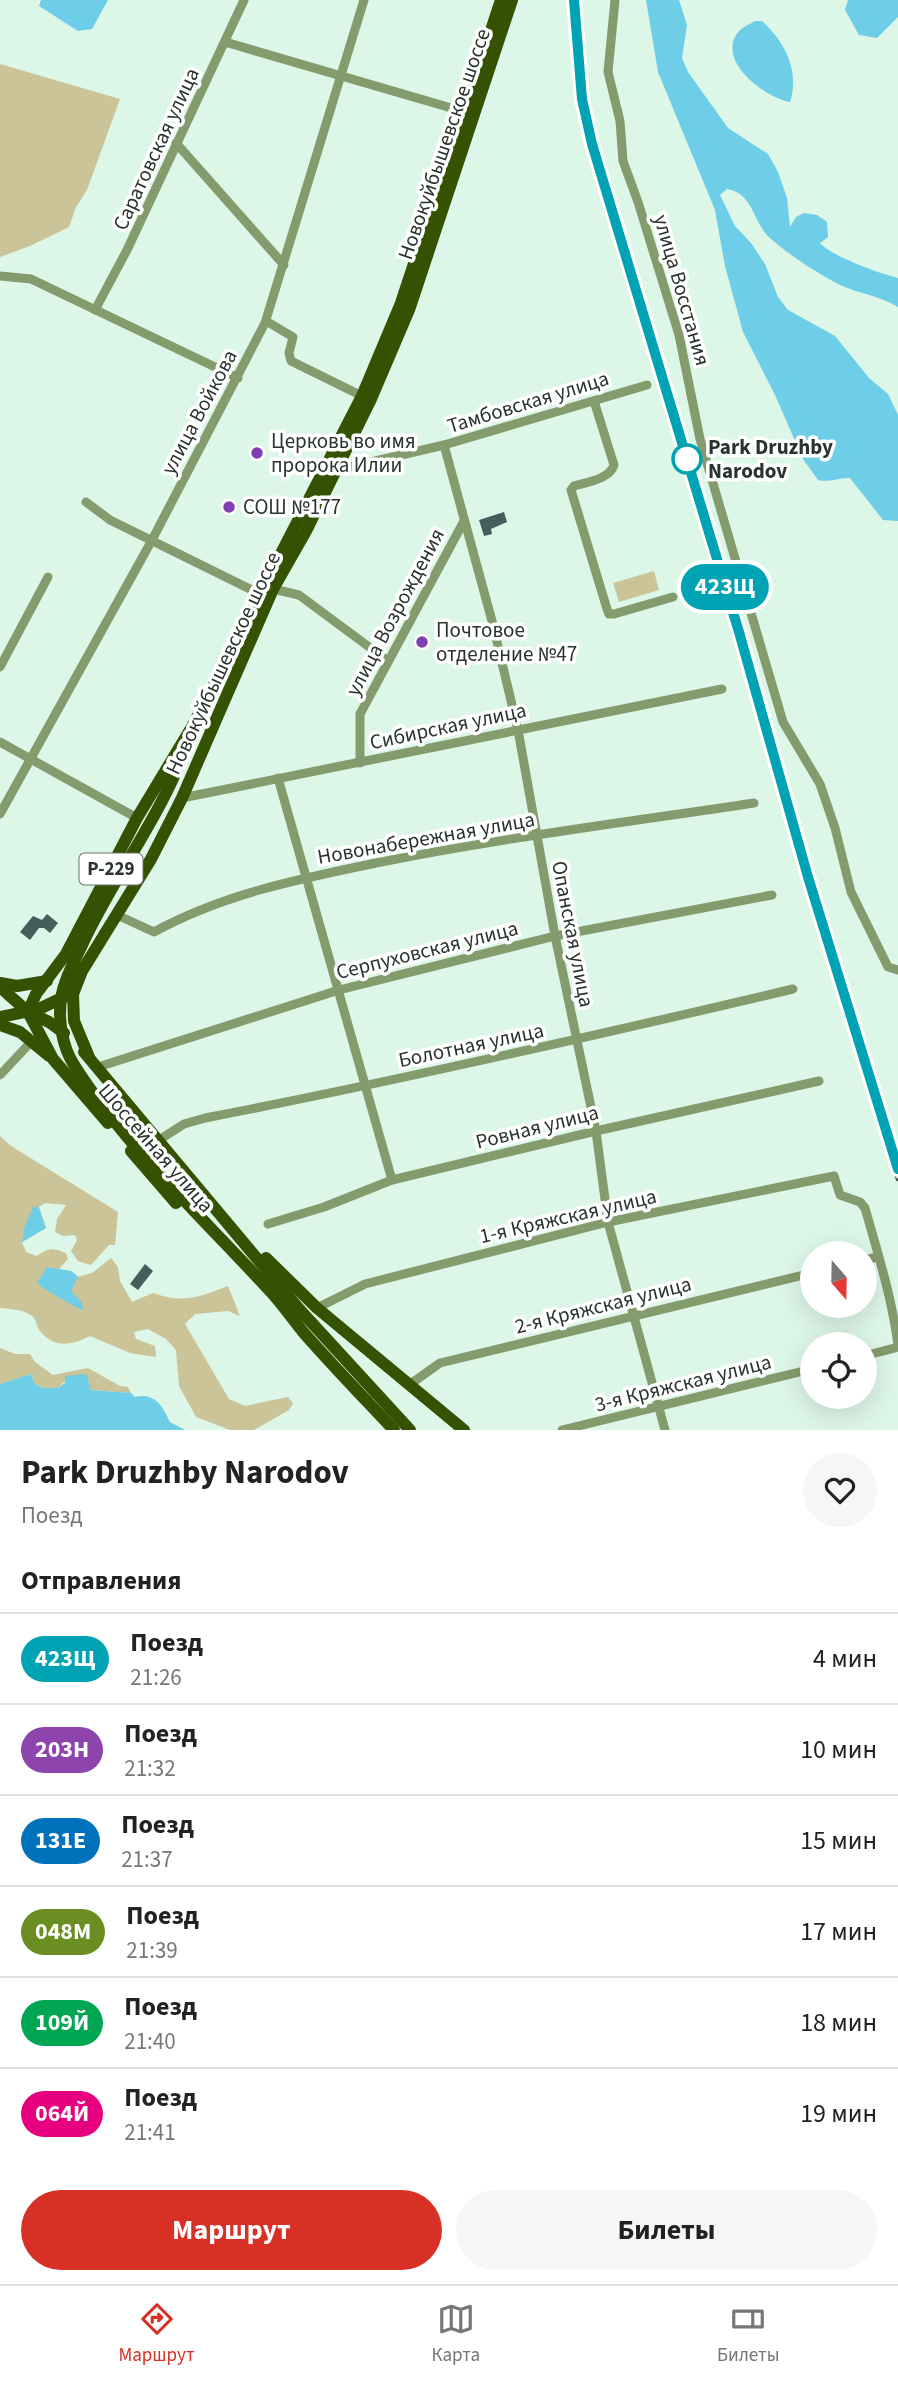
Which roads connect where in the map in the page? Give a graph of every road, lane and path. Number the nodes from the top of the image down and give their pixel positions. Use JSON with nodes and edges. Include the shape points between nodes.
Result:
{"nodes":[{"id":1,"x":243,"y":0,"type":"edge"},
{"id":2,"x":364,"y":0,"type":"edge"},
{"id":3,"x":501,"y":0,"type":"edge"},
{"id":4,"x":512,"y":0,"type":"edge"},
{"id":5,"x":615,"y":0,"type":"edge"},
{"id":6,"x":225,"y":42,"type":"junction"},
{"id":7,"x":343,"y":75,"type":"junction"},
{"id":8,"x":465,"y":112,"type":"junction"},
{"id":9,"x":176,"y":143,"type":"junction"},
{"id":10,"x":284,"y":265,"type":"junction"},
{"id":11,"x":0,"y":276,"type":"edge"},
{"id":12,"x":96,"y":310,"type":"junction"},
{"id":13,"x":266,"y":321,"type":"junction"},
{"id":14,"x":239,"y":378,"type":"junction"},
{"id":15,"x":647,"y":385,"type":"dead end"},
{"id":16,"x":362,"y":396,"type":"junction"},
{"id":17,"x":594,"y":401,"type":"junction"},
{"id":18,"x":444,"y":445,"type":"junction"},
{"id":19,"x":337,"y":470,"type":"junction"},
{"id":20,"x":86,"y":502,"type":"dead end"},
{"id":21,"x":464,"y":521,"type":"junction"},
{"id":22,"x":152,"y":540,"type":"junction"},
{"id":23,"x":48,"y":577,"type":"dead end"},
{"id":24,"x":273,"y":589,"type":"junction"},
{"id":25,"x":260,"y":594,"type":"junction"},
{"id":26,"x":673,"y":597,"type":"dead end"},
{"id":27,"x":388,"y":661,"type":"junction"},
{"id":28,"x":0,"y":667,"type":"edge"},
{"id":29,"x":722,"y":689,"type":"dead end"},
{"id":30,"x":193,"y":725,"type":"junction"},
{"id":31,"x":518,"y":730,"type":"junction"},
{"id":32,"x":0,"y":742,"type":"edge"},
{"id":33,"x":32,"y":759,"type":"junction"},
{"id":34,"x":359,"y":763,"type":"junction"},
{"id":35,"x":278,"y":778,"type":"junction"},
{"id":36,"x":182,"y":798,"type":"junction"},
{"id":37,"x":754,"y":803,"type":"dead end"},
{"id":38,"x":0,"y":814,"type":"edge"},
{"id":39,"x":138,"y":818,"type":"junction"},
{"id":40,"x":536,"y":835,"type":"junction"},
{"id":41,"x":308,"y":877,"type":"junction"},
{"id":42,"x":772,"y":895,"type":"dead end"},
{"id":43,"x":117,"y":915,"type":"junction"},
{"id":44,"x":555,"y":936,"type":"junction"},
{"id":45,"x":63,"y":958,"type":"junction"},
{"id":46,"x":82,"y":971,"type":"junction"},
{"id":47,"x":898,"y":971,"type":"edge"},
{"id":48,"x":47,"y":981,"type":"junction"},
{"id":49,"x":0,"y":985,"type":"edge"},
{"id":50,"x":793,"y":989,"type":"dead end"},
{"id":51,"x":340,"y":990,"type":"junction"},
{"id":52,"x":73,"y":994,"type":"junction"},
{"id":53,"x":28,"y":1012,"type":"junction"},
{"id":54,"x":0,"y":1017,"type":"edge"},
{"id":55,"x":0,"y":1025,"type":"edge"},
{"id":56,"x":576,"y":1040,"type":"junction"},
{"id":57,"x":31,"y":1042,"type":"junction"},
{"id":58,"x":52,"y":1059,"type":"junction"},
{"id":59,"x":94,"y":1063,"type":"junction"},
{"id":60,"x":0,"y":1075,"type":"edge"},
{"id":61,"x":73,"y":1079,"type":"junction"},
{"id":62,"x":819,"y":1081,"type":"dead end"},
{"id":63,"x":366,"y":1086,"type":"junction"},
{"id":64,"x":117,"y":1123,"type":"joint"},
{"id":65,"x":596,"y":1131,"type":"junction"},
{"id":66,"x":159,"y":1140,"type":"junction"},
{"id":67,"x":392,"y":1180,"type":"junction"},
{"id":68,"x":608,"y":1223,"type":"junction"},
{"id":69,"x":268,"y":1224,"type":"dead end"},
{"id":70,"x":251,"y":1249,"type":"junction"},
{"id":71,"x":878,"y":1257,"type":"joint"},
{"id":72,"x":800,"y":1276,"type":"edge"},
{"id":73,"x":273,"y":1294,"type":"junction"},
{"id":74,"x":317,"y":1308,"type":"junction"},
{"id":75,"x":633,"y":1315,"type":"junction"},
{"id":76,"x":898,"y":1346,"type":"edge"},
{"id":77,"x":877,"y":1352,"type":"edge"},
{"id":78,"x":800,"y":1372,"type":"edge"},
{"id":79,"x":409,"y":1385,"type":"junction"},
{"id":80,"x":658,"y":1408,"type":"junction"},
{"id":81,"x":394,"y":1430,"type":"edge"},
{"id":82,"x":410,"y":1430,"type":"edge"},
{"id":83,"x":464,"y":1430,"type":"edge"},
{"id":84,"x":562,"y":1430,"type":"edge"},
{"id":85,"x":665,"y":1430,"type":"edge"}],
"edges":[{"from":1,"to":6,"type":"street","name":"Саратовская улица"},
{"from":2,"to":7,"type":"street","name":"улица Войкова"},
{"from":3,"to":8,"type":"main road","name":"Новокуйбышевское шоссе"},
{"from":4,"to":19,"type":"main road","name":"Новокуйбышевское шоссе","via":[[409,310]]},
{"from":5,"to":47,"type":"street","name":"улица Восстания","via":[[608,72],[620,121],[622,160],[679,335],[692,409],[760,651],[789,735],[820,784],[851,892],[888,967]]},
{"from":6,"to":7,"type":"street"},
{"from":6,"to":9,"type":"street","name":"Саратовская улица"},
{"from":7,"to":8,"type":"street"},
{"from":7,"to":10,"type":"street","name":"улица Войкова"},
{"from":8,"to":16,"type":"main road","name":"Новокуйбышевское шоссе","via":[[401,303]]},
{"from":9,"to":10,"type":"street"},
{"from":9,"to":12,"type":"street","name":"Саратовская улица"},
{"from":10,"to":13,"type":"street","name":"улица Войкова"},
{"from":11,"to":12,"type":"street","via":[[31,279]]},
{"from":12,"to":14,"type":"street"},
{"from":13,"to":14,"type":"street","name":"улица Войкова"},
{"from":13,"to":16,"type":"street","via":[[293,337],[291,361]]},
{"from":14,"to":22,"type":"street","name":"улица Войкова","via":[[207,430]]},
{"from":15,"to":17,"type":"street","name":"Тамбовская улица"},
{"from":16,"to":25,"type":"main road","name":"Новокуйбышевское шоссе"},
{"from":17,"to":18,"type":"street","name":"Тамбовская улица"},
{"from":17,"to":26,"type":"street","via":[[614,465],[612,471],[571,491],[609,614]]},
{"from":18,"to":19,"type":"street","name":"Тамбовская улица"},
{"from":18,"to":21,"type":"street","name":"Опанская улица"},
{"from":19,"to":24,"type":"main road","name":"Новокуйбышевское шоссе"},
{"from":20,"to":22,"type":"street","via":[[110,520]]},
{"from":21,"to":27,"type":"street","name":"улица Возрождения"},
{"from":21,"to":31,"type":"street","name":"Опанская улица"},
{"from":22,"to":25,"type":"street"},
{"from":22,"to":33,"type":"street","name":"улица Войкова"},
{"from":23,"to":28,"type":"street"},
{"from":24,"to":27,"type":"street","via":[[309,601]]},
{"from":24,"to":36,"type":"main road","name":"Новокуйбышевское шоссе"},
{"from":25,"to":30,"type":"main road","name":"Новокуйбышевское шоссе"},
{"from":27,"to":34,"type":"street","name":"улица Возрождения","via":[[360,714]]},
{"from":29,"to":31,"type":"street","name":"Сибирская улица"},
{"from":30,"to":39,"type":"main road","name":"Новокуйбышевское шоссе","number":"Р-229"},
{"from":30,"to":64,"type":"main road","name":"Новокуйбышевское шоссе","via":[[163,798],[92,924],[61,998],[61,1027],[73,1063]]},
{"from":31,"to":34,"type":"street","name":"Сибирская улица"},
{"from":31,"to":40,"type":"street","name":"Опанская улица"},
{"from":32,"to":33,"type":"street"},
{"from":33,"to":38,"type":"street","name":"улица Войкова"},
{"from":33,"to":39,"type":"street"},
{"from":34,"to":35,"type":"street","name":"Сибирская улица"},
{"from":35,"to":36,"type":"street","name":"Сибирская улица"},
{"from":35,"to":41,"type":"street"},
{"from":36,"to":43,"type":"main road","name":"Новокуйбышевское шоссе"},
{"from":37,"to":40,"type":"street","name":"Новонабережная улица"},
{"from":39,"to":45,"type":"main road","name":"Новокуйбышевское шоссе","number":"Р-229"},
{"from":40,"to":41,"type":"street","name":"Новонабережная улица"},
{"from":40,"to":44,"type":"street","name":"Опанская улица"},
{"from":41,"to":43,"type":"street","name":"Новонабережная улица","via":[[185,914],[154,932]]},
{"from":41,"to":51,"type":"street"},
{"from":42,"to":44,"type":"street","name":"Серпуховская улица"},
{"from":43,"to":46,"type":"main road","name":"Новокуйбышевское шоссе"},
{"from":44,"to":51,"type":"street","name":"Серпуховская улица"},
{"from":44,"to":56,"type":"street","name":"Опанская улица"},
{"from":45,"to":46,"type":"main road","via":[[72,970]]},
{"from":45,"to":48,"type":"main road","name":"Новокуйбышевское шоссе","number":"Р-229"},
{"from":46,"to":52,"type":"main road","name":"Новокуйбышевское шоссе"},
{"from":48,"to":49,"type":"main road"},
{"from":48,"to":53,"type":"main road","name":"Новокуйбышевское шоссе","number":"Р-229"},
{"from":49,"to":53,"type":"main road"},
{"from":50,"to":56,"type":"street","name":"Болотная улица"},
{"from":51,"to":59,"type":"street","name":"Серпуховская улица","via":[[103,1064]]},
{"from":51,"to":63,"type":"street"},
{"from":52,"to":53,"type":"main road"},
{"from":52,"to":59,"type":"main road","name":"Новокуйбышевское шоссе","via":[[74,1021]]},
{"from":53,"to":54,"type":"main road"},
{"from":53,"to":58,"type":"main road","name":"Шоссейная улица"},
{"from":53,"to":59,"type":"main road","via":[[49,1022]]},
{"from":55,"to":57,"type":"main road"},
{"from":56,"to":63,"type":"street","name":"Болотная улица"},
{"from":56,"to":65,"type":"street","name":"Опанская улица"},
{"from":57,"to":58,"type":"main road"},
{"from":57,"to":60,"type":"street"},
{"from":58,"to":61,"type":"main road","name":"Шоссейная улица"},
{"from":59,"to":61,"type":"main road","via":[[75,1065]]},
{"from":59,"to":66,"type":"main road","name":"Шоссейная улица"},
{"from":61,"to":73,"type":"main road","name":"Шоссейная улица","via":[[162,1187],[245,1274]]},
{"from":62,"to":65,"type":"street","name":"Ровная улица"},
{"from":63,"to":66,"type":"street","name":"Болотная улица","via":[[205,1118],[184,1124]]},
{"from":63,"to":67,"type":"street"},
{"from":64,"to":73,"type":"main road","name":"Шоссейная улица"},
{"from":65,"to":67,"type":"street","name":"Ровная улица"},
{"from":65,"to":68,"type":"street","name":"Опанская улица"},
{"from":66,"to":70,"type":"main road","name":"Шоссейная улица"},
{"from":67,"to":69,"type":"street","name":"Ровная улица"},
{"from":68,"to":71,"type":"street","name":"1-я Кряжская улица","via":[[834,1176],[840,1195],[865,1208]]},
{"from":68,"to":74,"type":"street","name":"1-я Кряжская улица","via":[[365,1284]]},
{"from":68,"to":75,"type":"street","name":"Опанская улица"},
{"from":70,"to":74,"type":"main road","name":"Шоссейная улица","via":[[271,1262]]},
{"from":70,"to":82,"type":"main road","name":"Шоссейная улица"},
{"from":71,"to":76,"type":"street","via":[[889,1289]]},
{"from":72,"to":75,"type":"street","name":"2-я Кряжская улица"},
{"from":73,"to":81,"type":"main road","name":"Шоссейная улица"},
{"from":74,"to":79,"type":"main road","name":"Шоссейная улица"},
{"from":75,"to":79,"type":"street","name":"2-я Кряжская улица","via":[[440,1363]]},
{"from":75,"to":80,"type":"street","name":"Опанская улица"},
{"from":76,"to":77,"type":"street"},
{"from":78,"to":80,"type":"street","name":"3-я Кряжская улица"},
{"from":79,"to":83,"type":"main road","name":"Шоссейная улица"},
{"from":80,"to":84,"type":"street","name":"3-я Кряжская улица"},
{"from":80,"to":85,"type":"street","name":"Опанская улица"}]}
